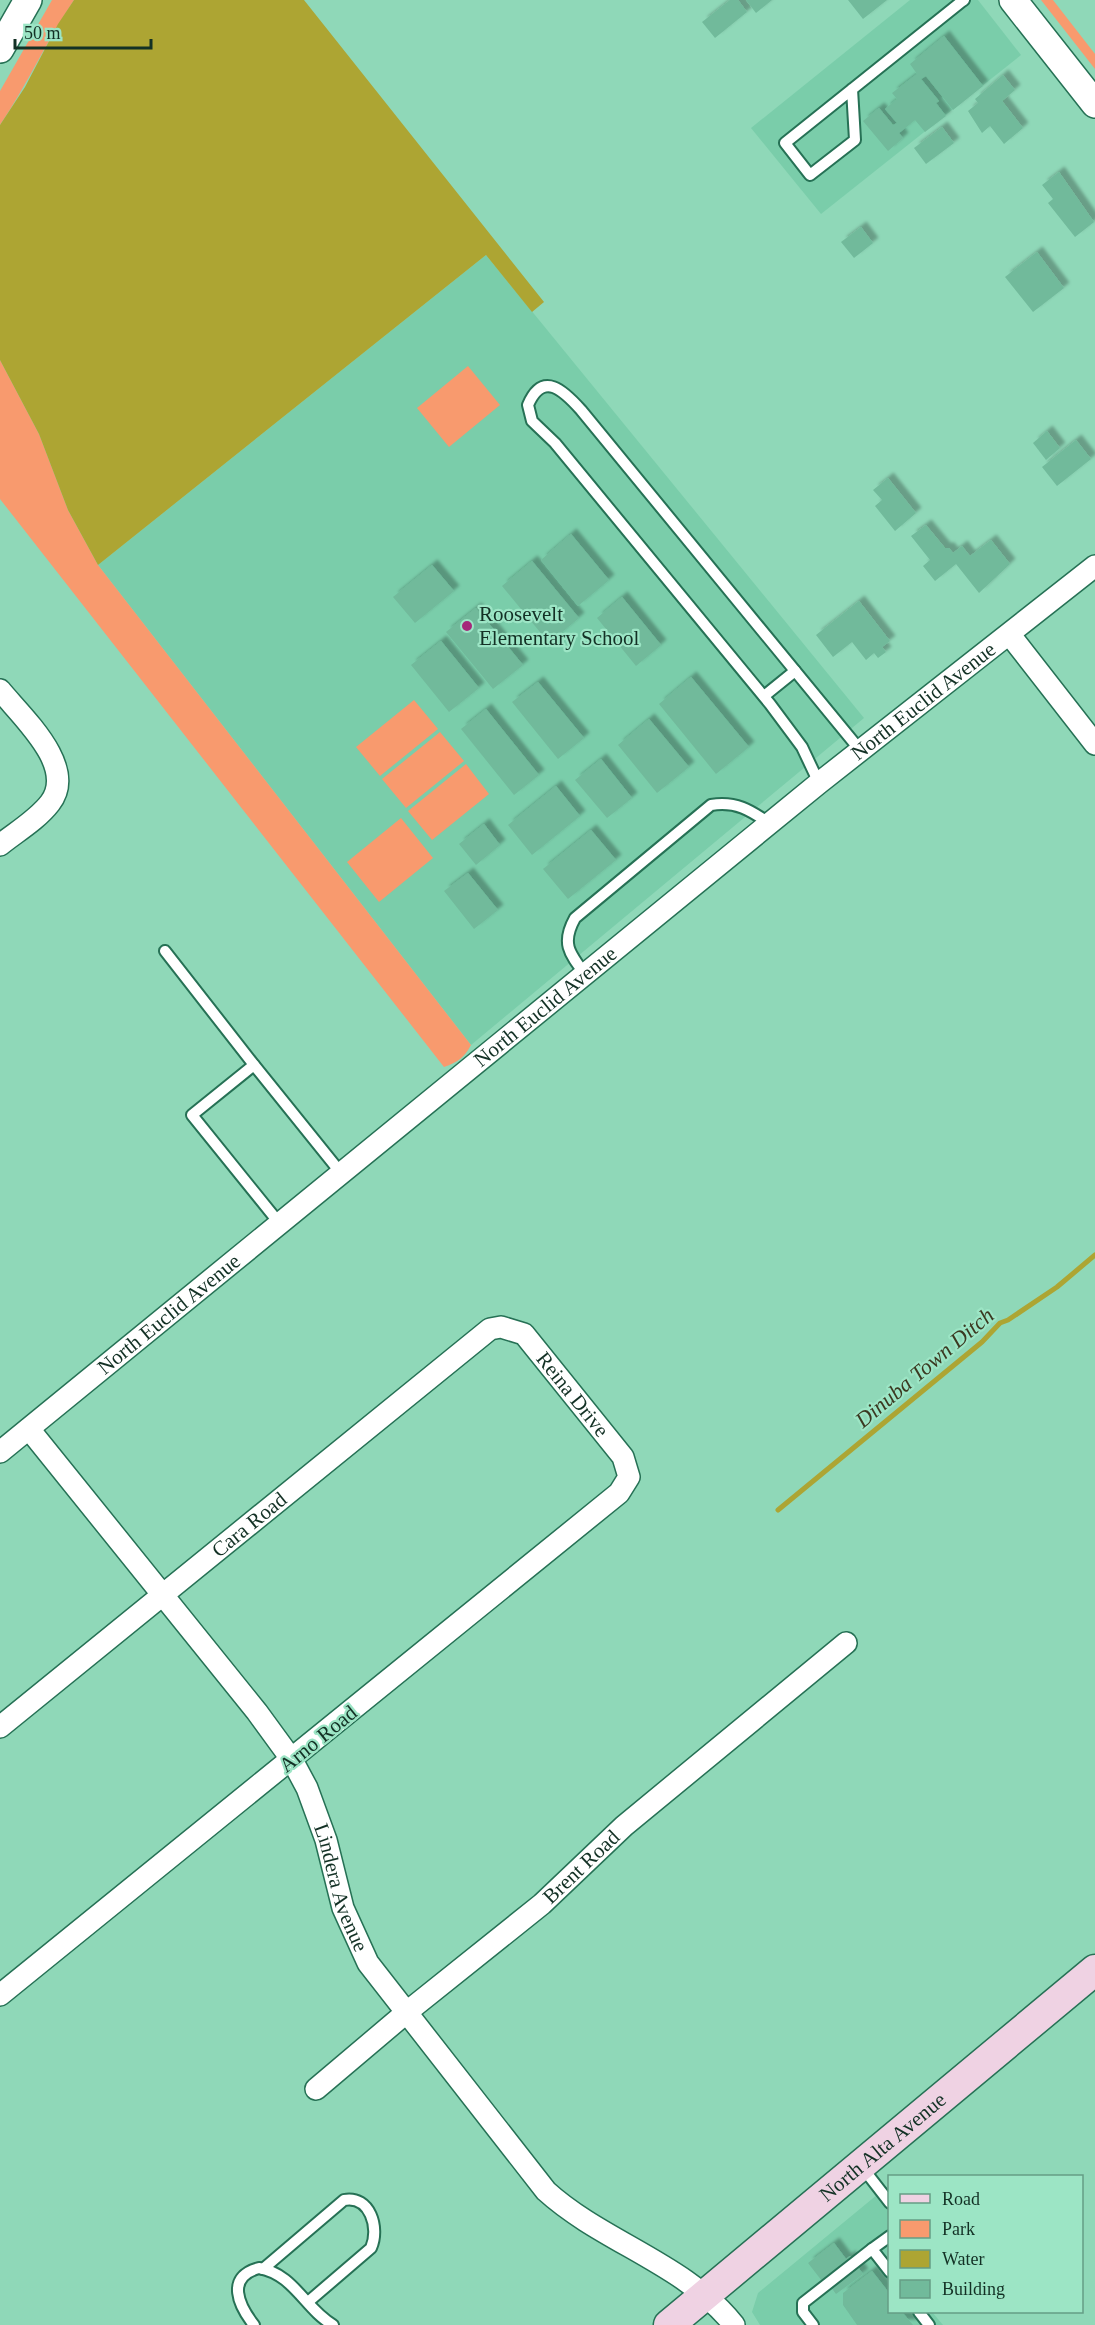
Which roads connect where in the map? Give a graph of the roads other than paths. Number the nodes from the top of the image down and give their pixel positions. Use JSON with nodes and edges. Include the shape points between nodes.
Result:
{"nodes":[{"id":1,"x":28,"y":0,"type":"edge"},
{"id":2,"x":964,"y":0,"type":"edge"},
{"id":3,"x":1013,"y":0,"type":"edge"},
{"id":4,"x":0,"y":49,"type":"edge"},
{"id":5,"x":852,"y":89,"type":"junction"},
{"id":6,"x":1095,"y":104,"type":"edge"},
{"id":7,"x":1095,"y":566,"type":"edge"},
{"id":8,"x":1010,"y":635,"type":"junction"},
{"id":9,"x":795,"y":671,"type":"junction"},
{"id":10,"x":0,"y":690,"type":"edge"},
{"id":11,"x":764,"y":696,"type":"junction"},
{"id":12,"x":1095,"y":744,"type":"edge"},
{"id":13,"x":860,"y":750,"type":"junction"},
{"id":14,"x":819,"y":783,"type":"junction"},
{"id":15,"x":769,"y":823,"type":"junction"},
{"id":16,"x":0,"y":845,"type":"edge"},
{"id":17,"x":165,"y":951,"type":"dead end"},
{"id":18,"x":585,"y":974,"type":"junction"},
{"id":19,"x":254,"y":1065,"type":"junction"},
{"id":20,"x":341,"y":1173,"type":"junction"},
{"id":21,"x":280,"y":1224,"type":"junction"},
{"id":22,"x":501,"y":1327,"type":"joint"},
{"id":23,"x":28,"y":1429,"type":"junction"},
{"id":24,"x":0,"y":1452,"type":"edge"},
{"id":25,"x":629,"y":1477,"type":"joint"},
{"id":26,"x":162,"y":1593,"type":"junction"},
{"id":27,"x":846,"y":1643,"type":"dead end"},
{"id":28,"x":0,"y":1727,"type":"edge"},
{"id":29,"x":292,"y":1760,"type":"junction"},
{"id":30,"x":1095,"y":1970,"type":"edge"},
{"id":31,"x":0,"y":1995,"type":"edge"},
{"id":32,"x":407,"y":2012,"type":"junction"},
{"id":33,"x":316,"y":2089,"type":"dead end"},
{"id":34,"x":862,"y":2166,"type":"junction"},
{"id":35,"x":888,"y":2200,"type":"edge"},
{"id":36,"x":888,"y":2237,"type":"edge"},
{"id":37,"x":872,"y":2249,"type":"junction"},
{"id":38,"x":262,"y":2269,"type":"junction"},
{"id":39,"x":888,"y":2269,"type":"edge"},
{"id":40,"x":704,"y":2297,"type":"junction"},
{"id":41,"x":308,"y":2302,"type":"junction"},
{"id":42,"x":920,"y":2313,"type":"edge"},
{"id":43,"x":254,"y":2325,"type":"edge"},
{"id":44,"x":333,"y":2325,"type":"edge"},
{"id":45,"x":669,"y":2325,"type":"edge"},
{"id":46,"x":734,"y":2325,"type":"edge"},
{"id":47,"x":813,"y":2325,"type":"edge"},
{"id":48,"x":929,"y":2325,"type":"edge"}],
"edges":[{"from":1,"to":4,"type":"street"},
{"from":2,"to":5,"type":"lane"},
{"from":3,"to":6,"type":"street"},
{"from":5,"to":5,"type":"lane","via":[[785,143],[810,175],[855,140]]},
{"from":7,"to":8,"type":"street","name":"North Euclid Avenue"},
{"from":8,"to":12,"type":"street"},
{"from":8,"to":13,"type":"street","name":"North Euclid Avenue"},
{"from":9,"to":11,"type":"lane"},
{"from":9,"to":11,"type":"lane","via":[[581,410],[558,388],[538,388],[528,405],[532,421],[555,443]]},
{"from":9,"to":13,"type":"lane"},
{"from":10,"to":16,"type":"street","via":[[54,760],[59,778],[49,804]]},
{"from":11,"to":14,"type":"lane","via":[[802,747]]},
{"from":13,"to":14,"type":"street","name":"North Euclid Avenue"},
{"from":14,"to":15,"type":"street","name":"North Euclid Avenue"},
{"from":15,"to":18,"type":"street","name":"North Euclid Avenue"},
{"from":15,"to":18,"type":"lane","via":[[746,807],[728,802],[711,805],[575,918],[568,930],[569,950]]},
{"from":17,"to":19,"type":"lane"},
{"from":18,"to":20,"type":"street","name":"North Euclid Avenue"},
{"from":19,"to":20,"type":"lane"},
{"from":19,"to":21,"type":"lane","via":[[192,1115]]},
{"from":20,"to":21,"type":"street","name":"North Euclid Avenue"},
{"from":21,"to":23,"type":"street","name":"North Euclid Avenue"},
{"from":22,"to":25,"type":"street","name":"Reina Drive","via":[[524,1334],[623,1457]]},
{"from":22,"to":26,"type":"street","name":"Cara Road","via":[[481,1335]]},
{"from":23,"to":24,"type":"street","name":"North Euclid Avenue"},
{"from":23,"to":26,"type":"street","name":"Lindera Avenue"},
{"from":25,"to":29,"type":"street","name":"Arno Road","via":[[619,1493]]},
{"from":26,"to":28,"type":"street","name":"Cara Road"},
{"from":26,"to":29,"type":"street","name":"Lindera Avenue"},
{"from":27,"to":32,"type":"street","name":"Brent Road","via":[[624,1826],[542,1904]]},
{"from":29,"to":31,"type":"street","name":"Arno Road"},
{"from":29,"to":32,"type":"street","name":"Lindera Avenue","via":[[316,1812],[353,1935],[368,1963]]},
{"from":30,"to":34,"type":"main road","name":"North Alta Avenue"},
{"from":32,"to":33,"type":"street","name":"Brent Road"},
{"from":32,"to":40,"type":"street","name":"Lindera Avenue","via":[[546,2191],[566,2209],[666,2267]]},
{"from":34,"to":35,"type":"lane"},
{"from":34,"to":40,"type":"main road","name":"North Alta Avenue"},
{"from":36,"to":37,"type":"lane"},
{"from":37,"to":39,"type":"lane"},
{"from":37,"to":47,"type":"lane","via":[[803,2303],[803,2312]]},
{"from":38,"to":41,"type":"lane","via":[[283,2277]]},
{"from":38,"to":41,"type":"lane","via":[[344,2200],[363,2202],[370,2210],[375,2238],[371,2248]]},
{"from":38,"to":43,"type":"lane","via":[[246,2274],[237,2292],[238,2303]]},
{"from":40,"to":45,"type":"main road","name":"North Alta Avenue"},
{"from":40,"to":46,"type":"street","name":"Lindera Avenue"},
{"from":41,"to":44,"type":"lane"},
{"from":42,"to":48,"type":"lane"}]}
